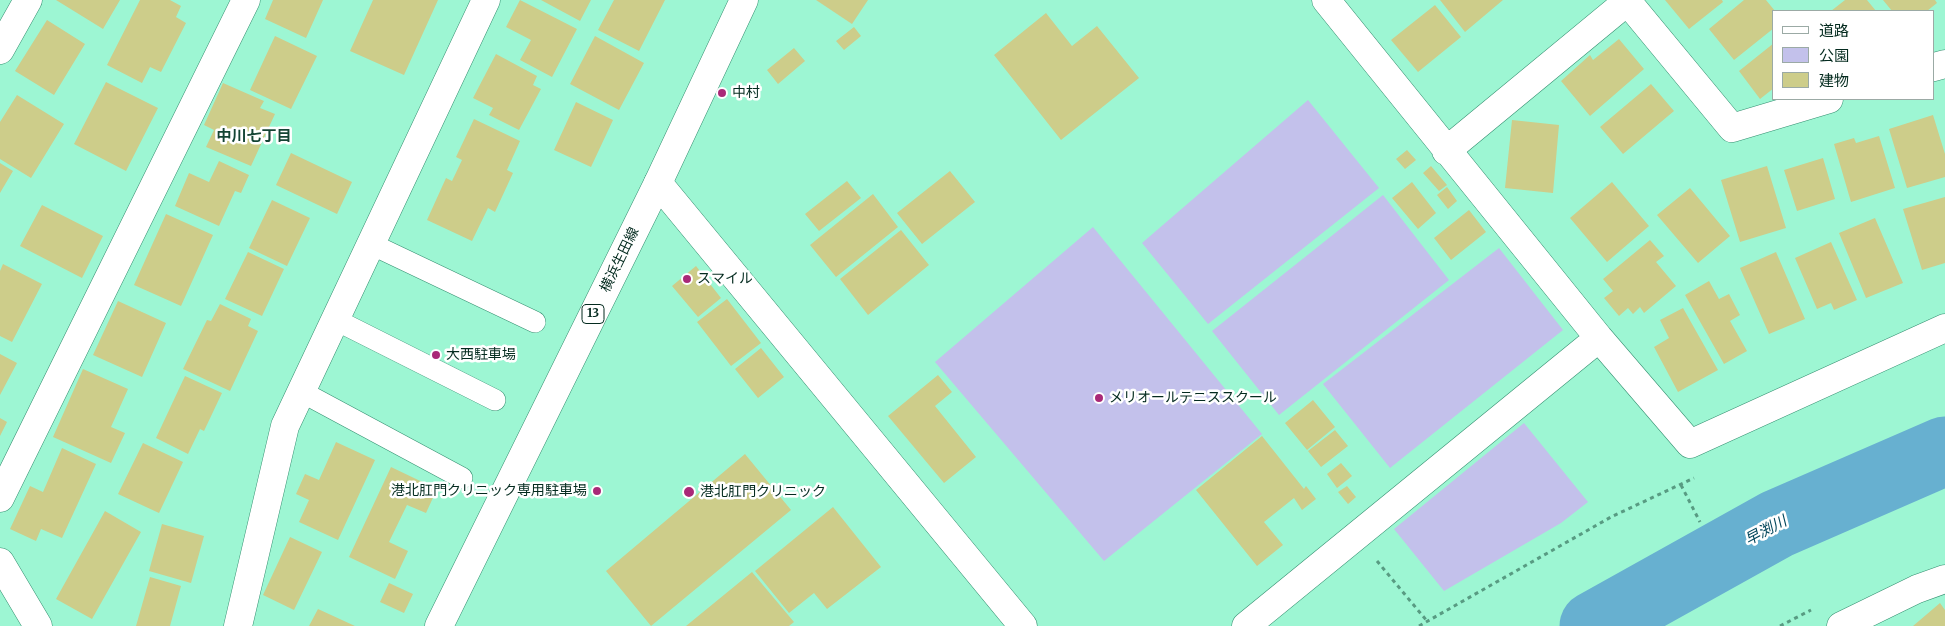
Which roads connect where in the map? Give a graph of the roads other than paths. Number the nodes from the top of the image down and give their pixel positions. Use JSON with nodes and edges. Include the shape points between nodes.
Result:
{"nodes":[{"id":1,"x":28,"y":0,"type":"edge"},
{"id":2,"x":246,"y":0,"type":"edge"},
{"id":3,"x":486,"y":0,"type":"edge"},
{"id":4,"x":744,"y":0,"type":"edge"},
{"id":5,"x":1326,"y":0,"type":"edge"},
{"id":6,"x":1628,"y":0,"type":"edge"},
{"id":7,"x":0,"y":50,"type":"edge"},
{"id":8,"x":1827,"y":100,"type":"edge"},
{"id":9,"x":1446,"y":151,"type":"junction"},
{"id":10,"x":658,"y":183,"type":"junction"},
{"id":11,"x":371,"y":244,"type":"junction"},
{"id":12,"x":336,"y":320,"type":"junction"},
{"id":13,"x":535,"y":322,"type":"dead end"},
{"id":14,"x":1945,"y":328,"type":"edge"},
{"id":15,"x":1599,"y":338,"type":"junction"},
{"id":16,"x":302,"y":392,"type":"junction"},
{"id":17,"x":495,"y":400,"type":"dead end"},
{"id":18,"x":462,"y":478,"type":"dead end"},
{"id":19,"x":0,"y":498,"type":"edge"},
{"id":20,"x":0,"y":562,"type":"edge"},
{"id":21,"x":1945,"y":579,"type":"edge"},
{"id":22,"x":38,"y":626,"type":"edge"},
{"id":23,"x":238,"y":626,"type":"edge"},
{"id":24,"x":440,"y":626,"type":"edge"},
{"id":25,"x":1023,"y":626,"type":"edge"},
{"id":26,"x":1246,"y":626,"type":"edge"},
{"id":27,"x":1841,"y":626,"type":"edge"}],
"edges":[{"from":1,"to":7,"type":"street"},
{"from":2,"to":19,"type":"street"},
{"from":3,"to":11,"type":"street"},
{"from":4,"to":10,"type":"street","name":"横浜生田線","number":"13"},
{"from":5,"to":9,"type":"street"},
{"from":6,"to":8,"type":"street","via":[[1732,128]]},
{"from":6,"to":9,"type":"street"},
{"from":9,"to":15,"type":"street"},
{"from":10,"to":24,"type":"street","name":"横浜生田線","number":"13"},
{"from":10,"to":25,"type":"street"},
{"from":11,"to":12,"type":"street"},
{"from":11,"to":13,"type":"lane"},
{"from":12,"to":16,"type":"street"},
{"from":12,"to":17,"type":"lane"},
{"from":14,"to":15,"type":"street","via":[[1690,444]]},
{"from":15,"to":26,"type":"street"},
{"from":16,"to":18,"type":"lane"},
{"from":16,"to":23,"type":"street","via":[[285,426]]},
{"from":20,"to":22,"type":"street"},
{"from":21,"to":27,"type":"street"}]}
